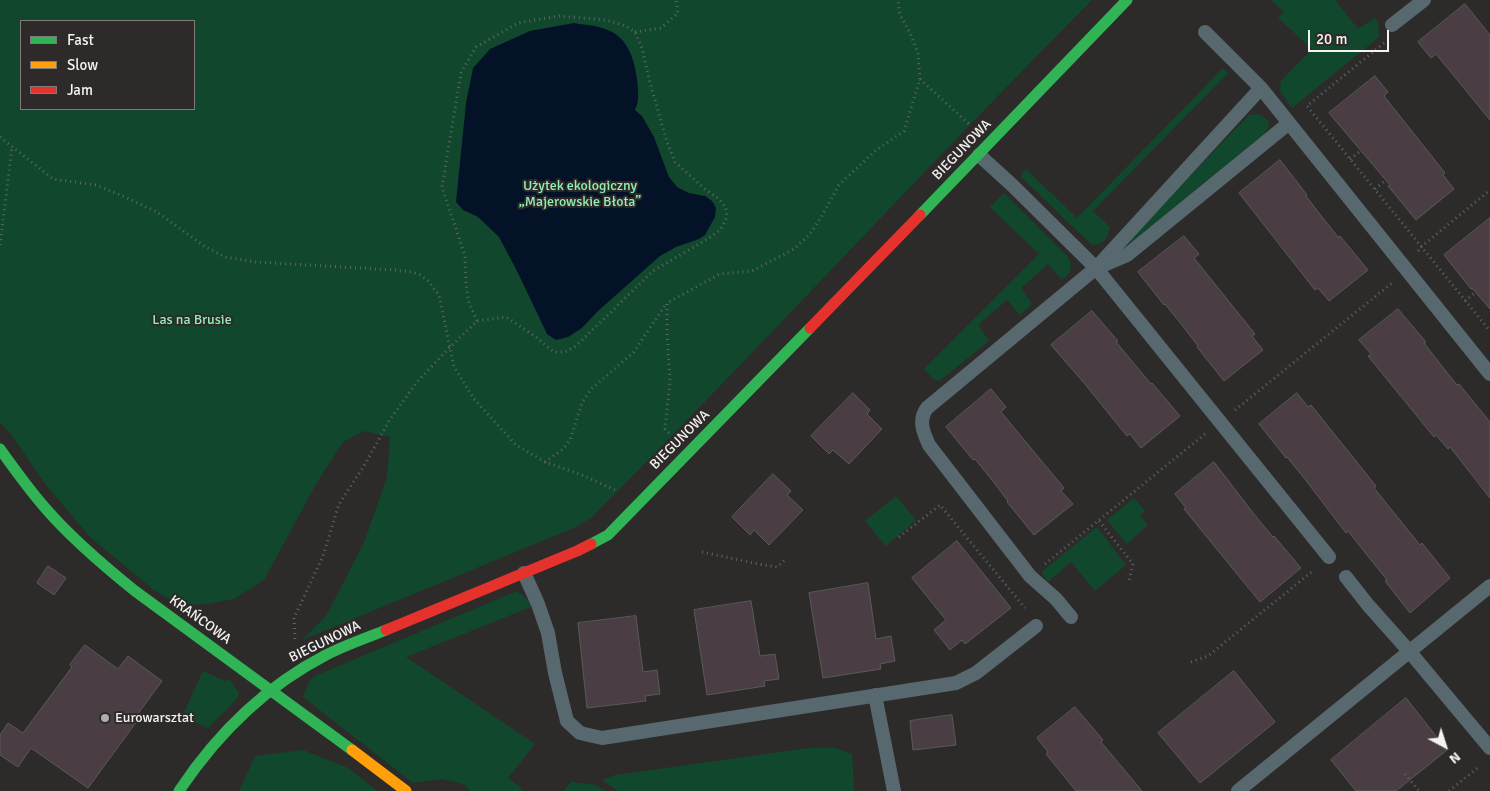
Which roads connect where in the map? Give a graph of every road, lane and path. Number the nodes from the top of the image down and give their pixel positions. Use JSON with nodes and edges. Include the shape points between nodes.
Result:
{"nodes":[{"id":1,"x":676,"y":0,"type":"edge"},
{"id":2,"x":898,"y":0,"type":"edge"},
{"id":3,"x":1128,"y":0,"type":"edge"},
{"id":4,"x":1424,"y":0,"type":"edge"},
{"id":5,"x":1392,"y":25,"type":"joint"},
{"id":6,"x":635,"y":32,"type":"junction"},
{"id":7,"x":1205,"y":32,"type":"dead end"},
{"id":8,"x":920,"y":79,"type":"junction"},
{"id":9,"x":1261,"y":88,"type":"junction"},
{"id":10,"x":1289,"y":123,"type":"junction"},
{"id":11,"x":0,"y":137,"type":"edge"},
{"id":12,"x":990,"y":143,"type":"junction"},
{"id":13,"x":12,"y":147,"type":"junction"},
{"id":14,"x":1362,"y":150,"type":"dead end"},
{"id":15,"x":979,"y":154,"type":"junction"},
{"id":16,"x":1350,"y":159,"type":"junction"},
{"id":17,"x":1386,"y":180,"type":"dead end"},
{"id":18,"x":1375,"y":190,"type":"junction"},
{"id":19,"x":1490,"y":190,"type":"edge"},
{"id":20,"x":0,"y":245,"type":"edge"},
{"id":21,"x":1421,"y":247,"type":"junction"},
{"id":22,"x":1096,"y":268,"type":"junction"},
{"id":23,"x":1405,"y":268,"type":"junction"},
{"id":24,"x":1476,"y":292,"type":"dead end"},
{"id":25,"x":1465,"y":300,"type":"junction"},
{"id":26,"x":667,"y":303,"type":"junction"},
{"id":27,"x":477,"y":321,"type":"junction"},
{"id":28,"x":1490,"y":331,"type":"edge"},
{"id":29,"x":449,"y":348,"type":"junction"},
{"id":30,"x":1490,"y":374,"type":"edge"},
{"id":31,"x":1220,"y":422,"type":"junction"},
{"id":32,"x":0,"y":449,"type":"edge"},
{"id":33,"x":687,"y":454,"type":"junction"},
{"id":34,"x":545,"y":462,"type":"junction"},
{"id":35,"x":640,"y":501,"type":"junction"},
{"id":36,"x":1099,"y":521,"type":"junction"},
{"id":37,"x":899,"y":538,"type":"dead end"},
{"id":38,"x":702,"y":552,"type":"dead end"},
{"id":39,"x":1329,"y":557,"type":"joint"},
{"id":40,"x":787,"y":558,"type":"dead end"},
{"id":41,"x":524,"y":573,"type":"junction"},
{"id":42,"x":1030,"y":576,"type":"junction"},
{"id":43,"x":1346,"y":578,"type":"dead end"},
{"id":44,"x":1129,"y":580,"type":"dead end"},
{"id":45,"x":1490,"y":586,"type":"edge"},
{"id":46,"x":1071,"y":617,"type":"dead end"},
{"id":47,"x":1036,"y":626,"type":"joint"},
{"id":48,"x":1409,"y":651,"type":"junction"},
{"id":49,"x":1191,"y":662,"type":"dead end"},
{"id":50,"x":297,"y":670,"type":"junction"},
{"id":51,"x":270,"y":689,"type":"junction"},
{"id":52,"x":875,"y":695,"type":"junction"},
{"id":53,"x":1490,"y":748,"type":"edge"},
{"id":54,"x":1483,"y":763,"type":"dead end"},
{"id":55,"x":1406,"y":774,"type":"dead end"},
{"id":56,"x":179,"y":791,"type":"edge"},
{"id":57,"x":406,"y":791,"type":"edge"},
{"id":58,"x":894,"y":791,"type":"edge"},
{"id":59,"x":1238,"y":791,"type":"edge"},
{"id":60,"x":1420,"y":791,"type":"edge"},
{"id":61,"x":1449,"y":791,"type":"edge"}],
"edges":[{"from":1,"to":6,"type":"path","via":[[678,13],[661,28]]},
{"from":2,"to":8,"type":"path","via":[[900,15],[918,53]]},
{"from":3,"to":12,"type":"street","name":"BIEGUNOWA"},
{"from":4,"to":5,"type":"lane"},
{"from":5,"to":16,"type":"path","via":[[1390,38],[1307,106]]},
{"from":6,"to":27,"type":"path","via":[[606,20],[559,16],[518,23],[476,47],[461,72],[442,187],[465,256],[469,303]]},
{"from":6,"to":27,"type":"path","via":[[675,162],[726,208],[727,217],[721,229],[653,271],[576,346],[565,352],[554,352],[506,317]]},
{"from":7,"to":9,"type":"lane"},
{"from":8,"to":12,"type":"path"},
{"from":8,"to":26,"type":"path","via":[[904,131],[875,151],[839,185],[809,235],[794,249],[752,271],[720,274]]},
{"from":9,"to":10,"type":"lane"},
{"from":9,"to":22,"type":"lane"},
{"from":10,"to":22,"type":"lane","via":[[1127,255]]},
{"from":10,"to":23,"type":"lane"},
{"from":11,"to":13,"type":"path"},
{"from":12,"to":15,"type":"street","name":"BIEGUNOWA"},
{"from":13,"to":20,"type":"path"},
{"from":13,"to":29,"type":"path","via":[[53,179],[96,185],[125,197],[157,212],[225,257],[256,262],[412,272],[428,281],[439,295]]},
{"from":14,"to":16,"type":"path"},
{"from":15,"to":22,"type":"lane"},
{"from":15,"to":33,"type":"street","name":"BIEGUNOWA"},
{"from":16,"to":18,"type":"path"},
{"from":17,"to":18,"type":"path"},
{"from":18,"to":21,"type":"path"},
{"from":19,"to":21,"type":"path"},
{"from":21,"to":23,"type":"path"},
{"from":21,"to":25,"type":"path"},
{"from":22,"to":31,"type":"lane"},
{"from":22,"to":42,"type":"lane","via":[[923,414],[923,434],[929,445]]},
{"from":23,"to":30,"type":"lane"},
{"from":23,"to":31,"type":"path","via":[[1396,279]]},
{"from":24,"to":25,"type":"path"},
{"from":25,"to":28,"type":"path"},
{"from":26,"to":33,"type":"path","via":[[670,381],[665,429]]},
{"from":26,"to":34,"type":"path","via":[[633,353],[591,389],[582,403],[570,440]]},
{"from":27,"to":29,"type":"path"},
{"from":29,"to":34,"type":"path","via":[[454,367],[474,399],[516,445]]},
{"from":29,"to":50,"type":"path","via":[[417,382],[389,421],[339,504],[323,556],[294,618]]},
{"from":31,"to":36,"type":"path"},
{"from":31,"to":39,"type":"lane"},
{"from":32,"to":51,"type":"street","name":"KRAŃCOWA","via":[[65,530],[112,572]]},
{"from":33,"to":35,"type":"street","name":"BIEGUNOWA"},
{"from":34,"to":35,"type":"path","via":[[582,474]]},
{"from":35,"to":41,"type":"street","name":"BIEGUNOWA","via":[[615,528],[598,540]]},
{"from":36,"to":42,"type":"path"},
{"from":36,"to":44,"type":"path","via":[[1133,564]]},
{"from":37,"to":47,"type":"path","via":[[940,505]]},
{"from":38,"to":40,"type":"path","via":[[777,567]]},
{"from":39,"to":49,"type":"path","via":[[1208,656]]},
{"from":41,"to":50,"type":"street","name":"BIEGUNOWA","via":[[328,654]]},
{"from":41,"to":52,"type":"lane","via":[[548,633],[567,721],[580,733],[602,738]]},
{"from":42,"to":46,"type":"lane"},
{"from":43,"to":48,"type":"lane"},
{"from":45,"to":48,"type":"lane"},
{"from":47,"to":52,"type":"lane","via":[[976,673],[956,683]]},
{"from":48,"to":53,"type":"lane"},
{"from":48,"to":59,"type":"lane"},
{"from":50,"to":51,"type":"street","name":"BIEGUNOWA"},
{"from":51,"to":56,"type":"street","name":"BIEGUNOWA","via":[[219,738]]},
{"from":51,"to":57,"type":"street","name":"KRAŃCOWA"},
{"from":52,"to":58,"type":"lane"},
{"from":54,"to":61,"type":"path"},
{"from":55,"to":60,"type":"path"}]}
